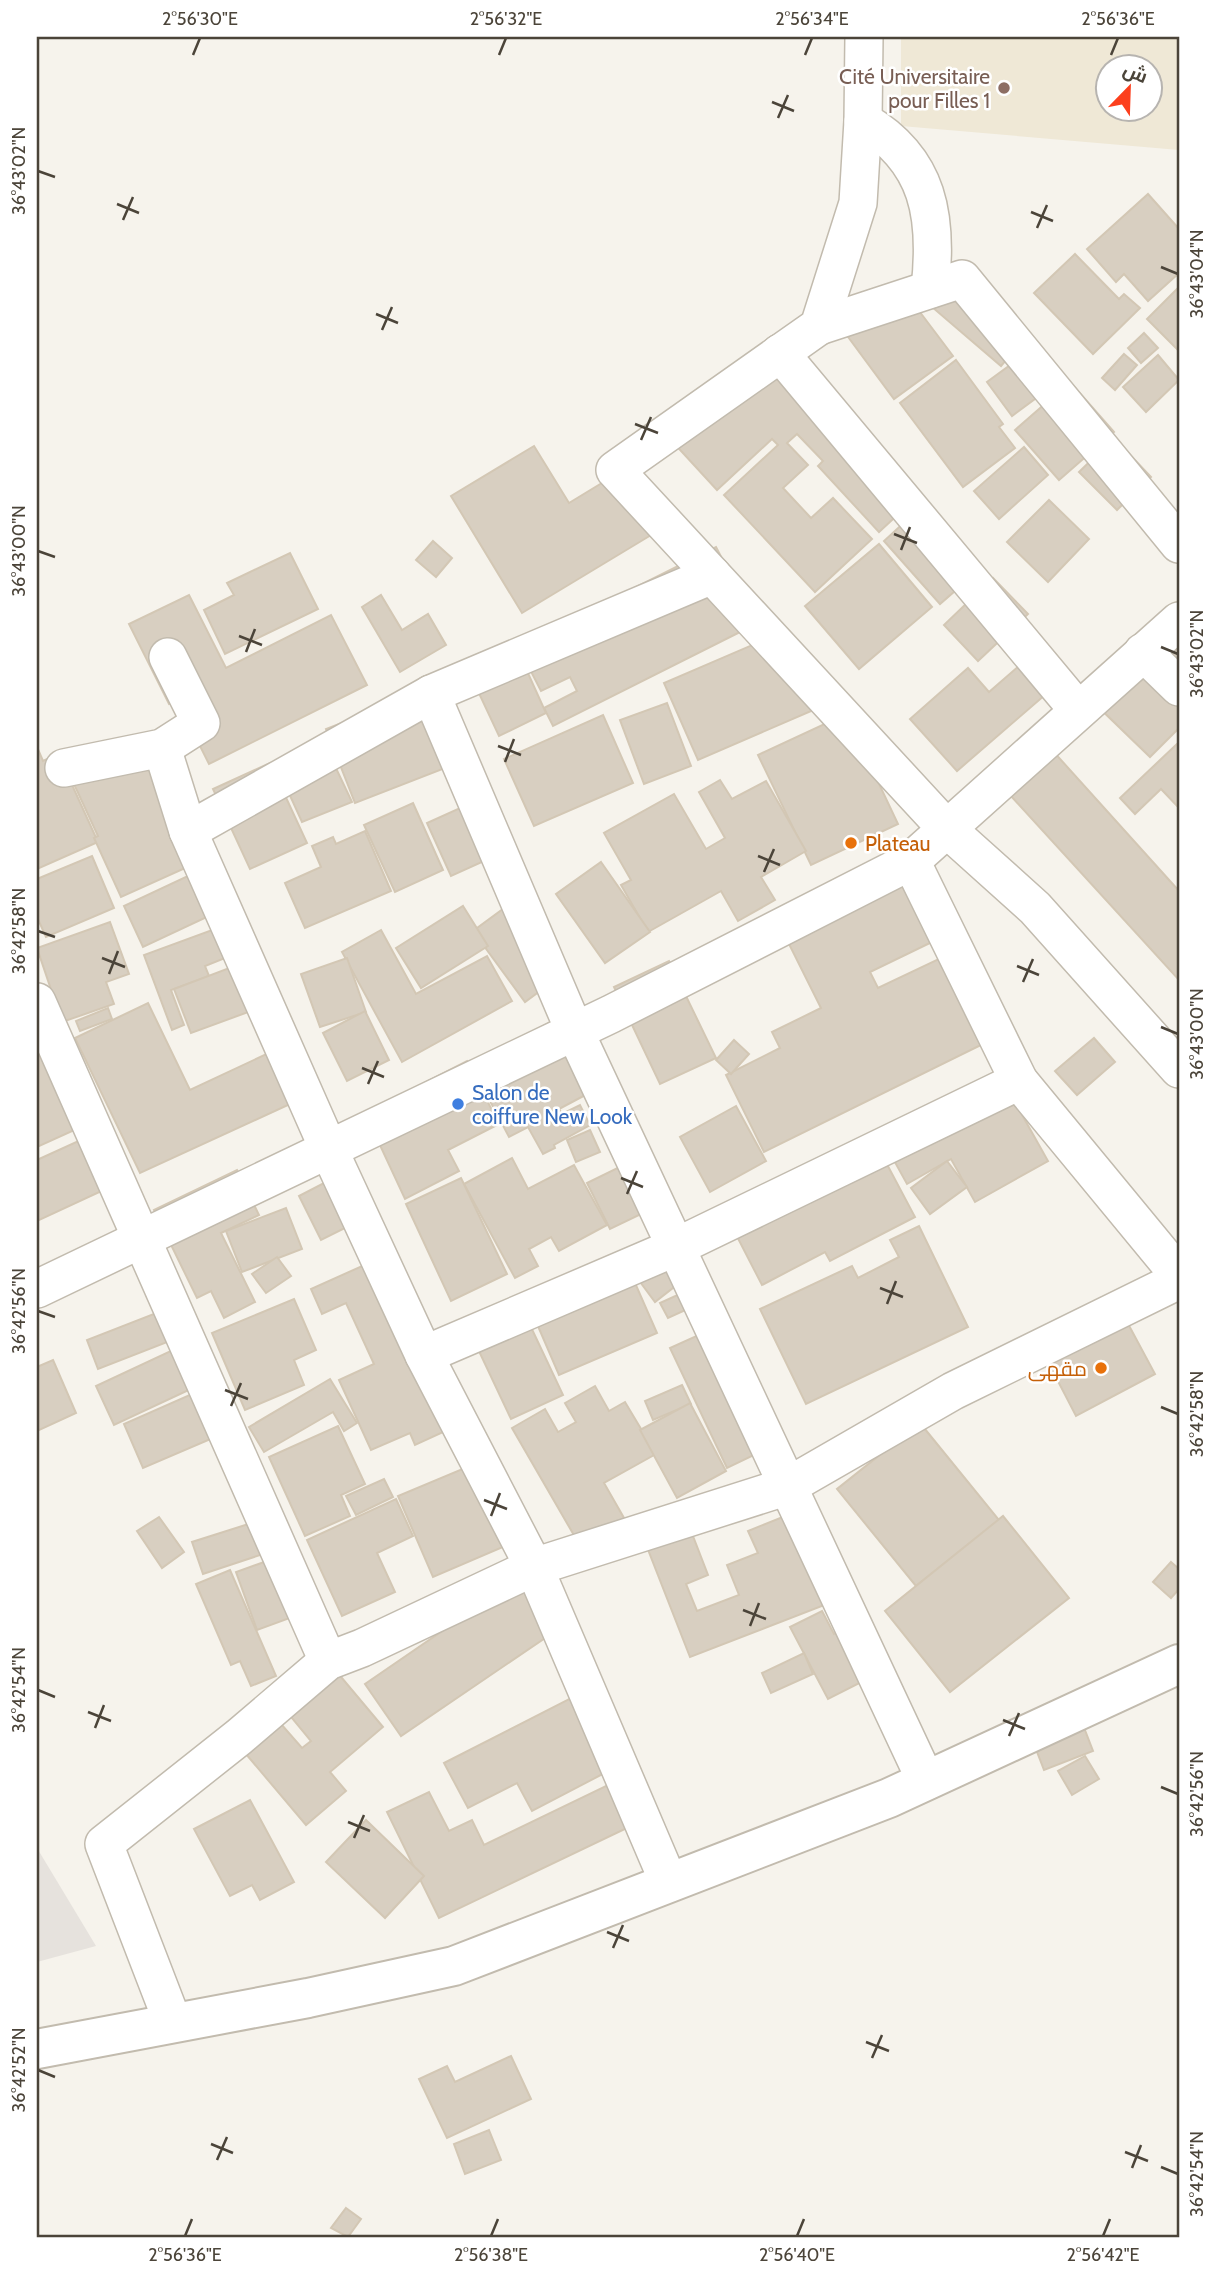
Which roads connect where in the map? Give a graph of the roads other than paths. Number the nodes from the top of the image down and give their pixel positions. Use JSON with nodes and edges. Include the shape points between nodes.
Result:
{"nodes":[{"id":1,"x":864,"y":37,"type":"edge"},
{"id":2,"x":863,"y":121,"type":"junction"},
{"id":3,"x":930,"y":289,"type":"junction"},
{"id":4,"x":819,"y":326,"type":"junction"},
{"id":5,"x":780,"y":354,"type":"junction"},
{"id":6,"x":1179,"y":544,"type":"edge"},
{"id":7,"x":712,"y":575,"type":"junction"},
{"id":8,"x":1179,"y":621,"type":"edge"},
{"id":9,"x":1143,"y":652,"type":"junction"},
{"id":10,"x":168,"y":657,"type":"dead end"},
{"id":11,"x":1179,"y":687,"type":"edge"},
{"id":12,"x":431,"y":694,"type":"junction"},
{"id":13,"x":1078,"y":710,"type":"junction"},
{"id":14,"x":162,"y":748,"type":"junction"},
{"id":15,"x":64,"y":768,"type":"dead end"},
{"id":16,"x":946,"y":828,"type":"junction"},
{"id":17,"x":188,"y":831,"type":"junction"},
{"id":18,"x":911,"y":861,"type":"junction"},
{"id":19,"x":37,"y":1002,"type":"edge"},
{"id":20,"x":575,"y":1032,"type":"junction"},
{"id":21,"x":1174,"y":1052,"type":"edge"},
{"id":22,"x":1018,"y":1081,"type":"junction"},
{"id":23,"x":329,"y":1150,"type":"junction"},
{"id":24,"x":141,"y":1241,"type":"junction"},
{"id":25,"x":676,"y":1247,"type":"junction"},
{"id":26,"x":1179,"y":1275,"type":"edge"},
{"id":27,"x":1179,"y":1280,"type":"edge"},
{"id":28,"x":37,"y":1289,"type":"edge"},
{"id":29,"x":424,"y":1355,"type":"junction"},
{"id":30,"x":788,"y":1486,"type":"junction"},
{"id":31,"x":534,"y":1567,"type":"junction"},
{"id":32,"x":328,"y":1661,"type":"junction"},
{"id":33,"x":1179,"y":1664,"type":"edge"},
{"id":34,"x":926,"y":1781,"type":"junction"},
{"id":35,"x":669,"y":1883,"type":"junction"},
{"id":36,"x":173,"y":2023,"type":"junction"},
{"id":37,"x":37,"y":2049,"type":"edge"}],
"edges":[{"from":1,"to":2,"type":"street"},
{"from":2,"to":3,"type":"street","via":[[895,143],[921,181],[932,231]]},
{"from":2,"to":4,"type":"street","via":[[858,202]]},
{"from":3,"to":4,"type":"street"},
{"from":3,"to":6,"type":"street","via":[[962,279]]},
{"from":4,"to":5,"type":"street"},
{"from":5,"to":7,"type":"street","via":[[615,470]]},
{"from":5,"to":13,"type":"street"},
{"from":7,"to":12,"type":"street"},
{"from":7,"to":16,"type":"street"},
{"from":8,"to":9,"type":"street"},
{"from":9,"to":11,"type":"street"},
{"from":9,"to":13,"type":"street"},
{"from":10,"to":14,"type":"street","via":[[201,723]]},
{"from":12,"to":17,"type":"street"},
{"from":12,"to":20,"type":"street"},
{"from":13,"to":16,"type":"street"},
{"from":14,"to":15,"type":"street"},
{"from":14,"to":17,"type":"street"},
{"from":16,"to":18,"type":"street"},
{"from":16,"to":21,"type":"street","via":[[1035,908]]},
{"from":17,"to":23,"type":"street"},
{"from":18,"to":20,"type":"street"},
{"from":18,"to":22,"type":"street"},
{"from":19,"to":24,"type":"street"},
{"from":20,"to":23,"type":"street"},
{"from":20,"to":25,"type":"street"},
{"from":22,"to":25,"type":"street"},
{"from":22,"to":26,"type":"street"},
{"from":23,"to":24,"type":"street"},
{"from":23,"to":29,"type":"street"},
{"from":24,"to":28,"type":"street"},
{"from":24,"to":32,"type":"street"},
{"from":25,"to":29,"type":"street"},
{"from":25,"to":30,"type":"street"},
{"from":27,"to":30,"type":"street","via":[[953,1391]]},
{"from":29,"to":31,"type":"street"},
{"from":30,"to":31,"type":"street"},
{"from":30,"to":34,"type":"street"},
{"from":31,"to":32,"type":"street"},
{"from":31,"to":35,"type":"street"},
{"from":32,"to":36,"type":"street","via":[[104,1844]]},
{"from":33,"to":34,"type":"street"},
{"from":34,"to":35,"type":"street"},
{"from":35,"to":36,"type":"street","via":[[454,1966]]},
{"from":36,"to":37,"type":"street"}]}
